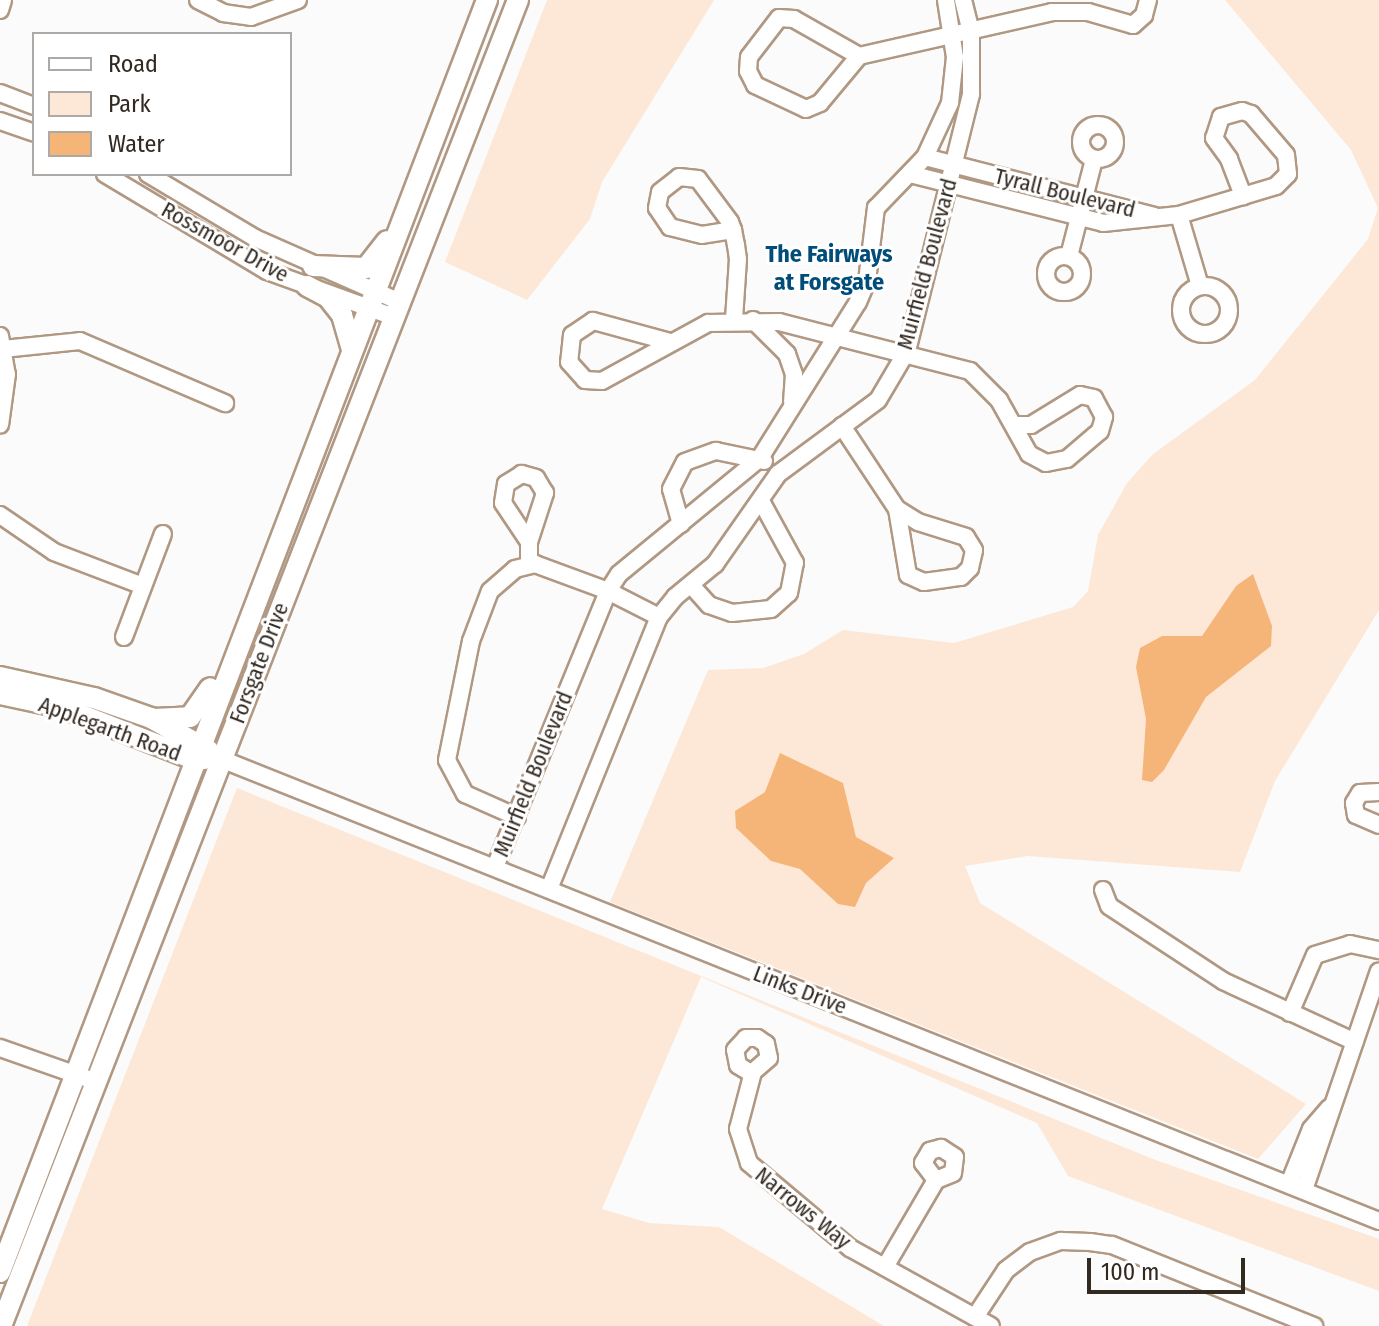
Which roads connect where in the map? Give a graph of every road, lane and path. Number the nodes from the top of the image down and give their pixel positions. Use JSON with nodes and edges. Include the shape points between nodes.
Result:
{"nodes":[{"id":1,"x":3,"y":0,"type":"edge"},
{"id":2,"x":198,"y":0,"type":"edge"},
{"id":3,"x":298,"y":0,"type":"edge"},
{"id":4,"x":487,"y":0,"type":"edge"},
{"id":5,"x":518,"y":0,"type":"edge"},
{"id":6,"x":946,"y":0,"type":"edge"},
{"id":7,"x":963,"y":0,"type":"edge"},
{"id":8,"x":1148,"y":0,"type":"edge"},
{"id":9,"x":1054,"y":6,"type":"edge"},
{"id":10,"x":0,"y":8,"type":"edge"},
{"id":11,"x":971,"y":32,"type":"junction"},
{"id":12,"x":952,"y":35,"type":"junction"},
{"id":13,"x":859,"y":56,"type":"junction"},
{"id":14,"x":0,"y":93,"type":"edge"},
{"id":15,"x":32,"y":105,"type":"edge"},
{"id":16,"x":0,"y":121,"type":"edge"},
{"id":17,"x":32,"y":132,"type":"edge"},
{"id":18,"x":925,"y":157,"type":"junction"},
{"id":19,"x":1094,"y":159,"type":"dead end"},
{"id":20,"x":954,"y":165,"type":"junction"},
{"id":21,"x":910,"y":174,"type":"junction"},
{"id":22,"x":108,"y":176,"type":"edge"},
{"id":23,"x":151,"y":176,"type":"edge"},
{"id":24,"x":948,"y":184,"type":"junction"},
{"id":25,"x":1243,"y":196,"type":"junction"},
{"id":26,"x":1080,"y":208,"type":"junction"},
{"id":27,"x":406,"y":211,"type":"junction"},
{"id":28,"x":1179,"y":215,"type":"junction"},
{"id":29,"x":216,"y":216,"type":"junction"},
{"id":30,"x":733,"y":230,"type":"junction"},
{"id":31,"x":202,"y":232,"type":"junction"},
{"id":32,"x":1069,"y":256,"type":"dead end"},
{"id":33,"x":310,"y":276,"type":"junction"},
{"id":34,"x":1200,"y":286,"type":"dead end"},
{"id":35,"x":371,"y":300,"type":"junction"},
{"id":36,"x":397,"y":310,"type":"junction"},
{"id":37,"x":734,"y":319,"type":"junction"},
{"id":38,"x":753,"y":320,"type":"junction"},
{"id":39,"x":839,"y":334,"type":"junction"},
{"id":40,"x":670,"y":342,"type":"junction"},
{"id":41,"x":2,"y":343,"type":"edge"},
{"id":42,"x":352,"y":350,"type":"junction"},
{"id":43,"x":907,"y":351,"type":"junction"},
{"id":44,"x":225,"y":403,"type":"dead end"},
{"id":45,"x":791,"y":412,"type":"junction"},
{"id":46,"x":0,"y":425,"type":"edge"},
{"id":47,"x":1015,"y":425,"type":"junction"},
{"id":48,"x":842,"y":426,"type":"junction"},
{"id":49,"x":760,"y":458,"type":"junction"},
{"id":50,"x":778,"y":474,"type":"junction"},
{"id":51,"x":761,"y":501,"type":"junction"},
{"id":52,"x":897,"y":509,"type":"junction"},
{"id":53,"x":0,"y":515,"type":"edge"},
{"id":54,"x":681,"y":524,"type":"junction"},
{"id":55,"x":163,"y":534,"type":"dead end"},
{"id":56,"x":529,"y":542,"type":"dead end"},
{"id":57,"x":529,"y":565,"type":"junction"},
{"id":58,"x":691,"y":585,"type":"junction"},
{"id":59,"x":143,"y":586,"type":"junction"},
{"id":60,"x":608,"y":591,"type":"junction"},
{"id":61,"x":246,"y":617,"type":"junction"},
{"id":62,"x":659,"y":617,"type":"junction"},
{"id":63,"x":124,"y":637,"type":"dead end"},
{"id":64,"x":0,"y":677,"type":"edge"},
{"id":65,"x":0,"y":694,"type":"edge"},
{"id":66,"x":151,"y":718,"type":"junction"},
{"id":67,"x":197,"y":752,"type":"junction"},
{"id":68,"x":221,"y":759,"type":"junction"},
{"id":69,"x":1379,"y":792,"type":"edge"},
{"id":70,"x":517,"y":817,"type":"junction"},
{"id":71,"x":1379,"y":825,"type":"edge"},
{"id":72,"x":495,"y":867,"type":"junction"},
{"id":73,"x":549,"y":889,"type":"junction"},
{"id":74,"x":1103,"y":890,"type":"dead end"},
{"id":75,"x":1379,"y":950,"type":"edge"},
{"id":76,"x":1379,"y":971,"type":"edge"},
{"id":77,"x":1290,"y":1013,"type":"junction"},
{"id":78,"x":1355,"y":1042,"type":"junction"},
{"id":79,"x":0,"y":1048,"type":"edge"},
{"id":80,"x":749,"y":1072,"type":"dead end"},
{"id":81,"x":85,"y":1079,"type":"junction"},
{"id":82,"x":936,"y":1180,"type":"dead end"},
{"id":83,"x":1296,"y":1187,"type":"junction"},
{"id":84,"x":1379,"y":1221,"type":"edge"},
{"id":85,"x":885,"y":1267,"type":"junction"},
{"id":86,"x":0,"y":1272,"type":"edge"},
{"id":87,"x":975,"y":1317,"type":"junction"},
{"id":88,"x":1,"y":1326,"type":"edge"},
{"id":89,"x":991,"y":1326,"type":"edge"},
{"id":90,"x":1314,"y":1326,"type":"edge"}],
"edges":[{"from":1,"to":10,"type":"street"},
{"from":2,"to":3,"type":"street","via":[[223,13],[251,17]]},
{"from":4,"to":27,"type":"main road","name":"Forsgate Drive"},
{"from":5,"to":36,"type":"main road","name":"Forsgate Drive"},
{"from":6,"to":12,"type":"street","name":"Muirfield Boulevard"},
{"from":7,"to":11,"type":"street","name":"Muirfield Boulevard"},
{"from":8,"to":9,"type":"street","via":[[1144,15],[1133,25]]},
{"from":9,"to":11,"type":"street"},
{"from":11,"to":12,"type":"street"},
{"from":11,"to":20,"type":"street","name":"Muirfield Boulevard","via":[[973,80]]},
{"from":12,"to":13,"type":"street"},
{"from":12,"to":18,"type":"street","name":"Muirfield Boulevard","via":[[954,87]]},
{"from":13,"to":13,"type":"street","via":[[794,19],[779,18],[749,57],[748,71],[755,85],[806,109],[820,103]]},
{"from":14,"to":15,"type":"street"},
{"from":16,"to":17,"type":"street"},
{"from":18,"to":20,"type":"street","name":"Tyrall Boulevard"},
{"from":18,"to":21,"type":"street","name":"Muirfield Boulevard"},
{"from":19,"to":26,"type":"street"},
{"from":20,"to":24,"type":"street","name":"Muirfield Boulevard"},
{"from":20,"to":26,"type":"street","name":"Tyrall Boulevard"},
{"from":21,"to":24,"type":"street","name":"Tyrall Boulevard"},
{"from":21,"to":39,"type":"street","name":"Muirfield Boulevard","via":[[876,208],[867,281]]},
{"from":22,"to":31,"type":"street","name":"Rossmoor Drive"},
{"from":23,"to":29,"type":"street","name":"Rossmoor Drive"},
{"from":24,"to":26,"type":"street","name":"Tyrall Boulevard"},
{"from":24,"to":43,"type":"street","name":"Muirfield Boulevard"},
{"from":25,"to":25,"type":"street","name":"Tyrall Boulevard","via":[[1284,181],[1289,164],[1251,114],[1242,111],[1221,117],[1214,138],[1229,159]]},
{"from":25,"to":28,"type":"street","name":"Tyrall Boulevard"},
{"from":26,"to":28,"type":"street","name":"Tyrall Boulevard","via":[[1122,224]]},
{"from":26,"to":32,"type":"street"},
{"from":27,"to":33,"type":"main road","via":[[366,268]]},
{"from":27,"to":35,"type":"main road","name":"Forsgate Drive"},
{"from":28,"to":34,"type":"street"},
{"from":29,"to":31,"type":"street"},
{"from":29,"to":33,"type":"street","name":"Rossmoor Drive"},
{"from":30,"to":30,"type":"street","via":[[698,179],[679,177],[660,192],[657,208],[670,227],[702,235]]},
{"from":30,"to":37,"type":"street","via":[[738,275]]},
{"from":31,"to":33,"type":"street","name":"Rossmoor Drive","via":[[267,271]]},
{"from":33,"to":35,"type":"street","name":"Rossmoor Drive"},
{"from":33,"to":42,"type":"main road","via":[[342,315]]},
{"from":35,"to":36,"type":"street","name":"Rossmoor Drive"},
{"from":35,"to":42,"type":"main road","name":"Forsgate Drive"},
{"from":36,"to":68,"type":"main road","name":"Forsgate Drive"},
{"from":37,"to":38,"type":"street"},
{"from":37,"to":40,"type":"street","via":[[708,323]]},
{"from":38,"to":39,"type":"street"},
{"from":38,"to":45,"type":"street","via":[[787,354],[794,374]]},
{"from":39,"to":43,"type":"street"},
{"from":39,"to":45,"type":"street","name":"Muirfield Boulevard"},
{"from":40,"to":40,"type":"street","via":[[593,321],[572,335],[569,362],[585,380],[602,381]]},
{"from":41,"to":44,"type":"street","via":[[80,341]]},
{"from":41,"to":46,"type":"street","via":[[7,374]]},
{"from":42,"to":61,"type":"main road","name":"Forsgate Drive"},
{"from":43,"to":47,"type":"street","via":[[959,365],[980,377]]},
{"from":43,"to":48,"type":"street","name":"Muirfield Boulevard","via":[[878,400]]},
{"from":45,"to":49,"type":"street","name":"Muirfield Boulevard"},
{"from":47,"to":47,"type":"street","via":[[1029,454],[1054,463],[1100,431],[1104,417],[1094,398],[1080,395],[1031,425]]},
{"from":48,"to":50,"type":"street","name":"Muirfield Boulevard"},
{"from":48,"to":52,"type":"street"},
{"from":49,"to":50,"type":"street"},
{"from":49,"to":54,"type":"street","name":"Muirfield Boulevard"},
{"from":49,"to":54,"type":"street","via":[[716,451],[685,462],[671,489]]},
{"from":50,"to":51,"type":"street","name":"Muirfield Boulevard"},
{"from":51,"to":58,"type":"street","name":"Muirfield Boulevard","via":[[715,564]]},
{"from":51,"to":58,"type":"street","via":[[795,563],[789,593],[771,609],[732,613],[709,605]]},
{"from":52,"to":52,"type":"street","via":[[908,575],[924,582],[961,577],[970,568],[974,550],[966,537],[918,522]]},
{"from":53,"to":59,"type":"street","via":[[54,552]]},
{"from":54,"to":60,"type":"street","name":"Muirfield Boulevard","via":[[619,574]]},
{"from":55,"to":59,"type":"street"},
{"from":56,"to":57,"type":"street"},
{"from":57,"to":60,"type":"street"},
{"from":57,"to":70,"type":"street","via":[[496,584],[485,602],[446,747],[451,773],[465,794]]},
{"from":58,"to":62,"type":"street","name":"Muirfield Boulevard"},
{"from":59,"to":63,"type":"street"},
{"from":60,"to":62,"type":"street"},
{"from":60,"to":70,"type":"street","name":"Muirfield Boulevard"},
{"from":61,"to":66,"type":"main road","via":[[198,710],[180,719]]},
{"from":61,"to":67,"type":"main road","name":"Forsgate Drive"},
{"from":62,"to":73,"type":"street","name":"Muirfield Boulevard"},
{"from":64,"to":66,"type":"main road","name":"Applegarth Road","via":[[81,694]]},
{"from":65,"to":67,"type":"main road","name":"Applegarth Road","via":[[61,707]]},
{"from":66,"to":67,"type":"main road","name":"Applegarth Road"},
{"from":67,"to":68,"type":"main road","name":"Applegarth Road"},
{"from":67,"to":81,"type":"main road","name":"Forsgate Drive"},
{"from":68,"to":72,"type":"street","name":"Links Drive"},
{"from":68,"to":81,"type":"main road","name":"Forsgate Drive"},
{"from":69,"to":71,"type":"street","via":[[1360,793],[1354,803],[1356,815]]},
{"from":70,"to":72,"type":"street","name":"Muirfield Boulevard"},
{"from":72,"to":73,"type":"street","name":"Links Drive"},
{"from":73,"to":83,"type":"street","name":"Links Drive"},
{"from":74,"to":77,"type":"street","via":[[1109,906],[1223,981]]},
{"from":75,"to":77,"type":"street","via":[[1350,944],[1315,955]]},
{"from":76,"to":78,"type":"street"},
{"from":77,"to":78,"type":"street"},
{"from":78,"to":83,"type":"street"},
{"from":79,"to":81,"type":"street"},
{"from":80,"to":85,"type":"street","name":"Narrows Way","via":[[738,1065],[735,1050],[746,1038],[757,1038],[766,1044],[769,1058],[753,1072],[738,1129],[749,1163],[850,1248]]},
{"from":81,"to":86,"type":"main road","name":"Forsgate Drive"},
{"from":81,"to":88,"type":"main road","name":"Forsgate Drive"},
{"from":82,"to":85,"type":"street"},
{"from":83,"to":84,"type":"street","name":"Links Drive"},
{"from":85,"to":87,"type":"street","name":"Narrows Way"},
{"from":87,"to":89,"type":"street","name":"Narrows Way"},
{"from":87,"to":90,"type":"street","via":[[1006,1270],[1030,1252],[1061,1241],[1112,1245]]}]}
